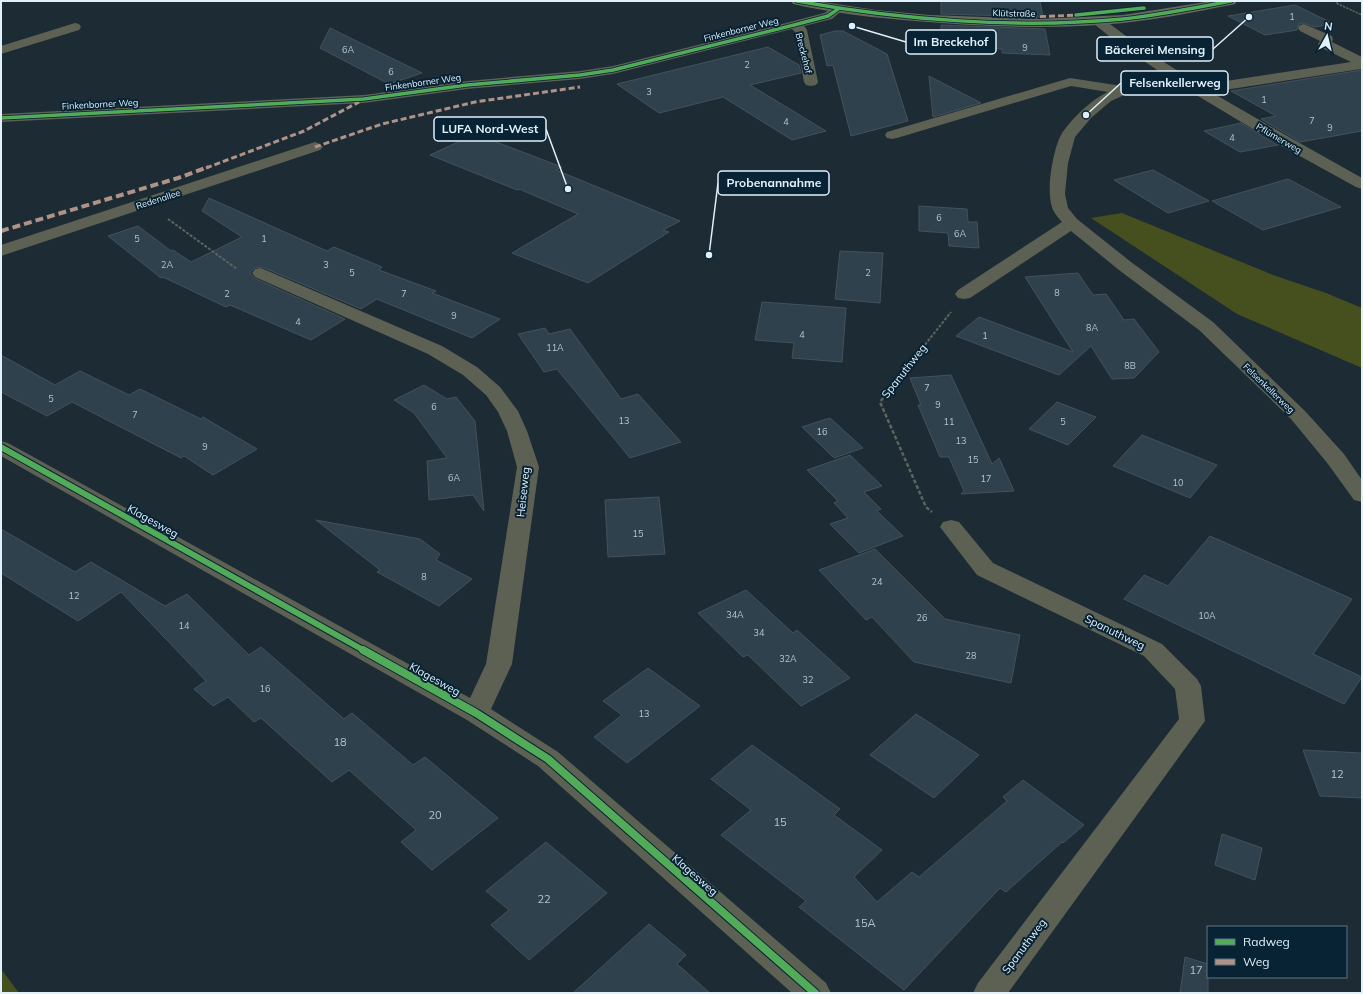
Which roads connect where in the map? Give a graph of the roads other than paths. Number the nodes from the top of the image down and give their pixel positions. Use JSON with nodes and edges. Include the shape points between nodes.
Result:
{"nodes":[{"id":1,"x":797,"y":1,"type":"edge"},
{"id":2,"x":1231,"y":1,"type":"edge"},
{"id":3,"x":838,"y":10,"type":"junction"},
{"id":4,"x":1098,"y":21,"type":"junction"},
{"id":5,"x":794,"y":25,"type":"junction"},
{"id":6,"x":75,"y":27,"type":"dead end"},
{"id":7,"x":1304,"y":28,"type":"dead end"},
{"id":8,"x":1,"y":50,"type":"edge"},
{"id":9,"x":1361,"y":66,"type":"edge"},
{"id":10,"x":1176,"y":76,"type":"junction"},
{"id":11,"x":812,"y":82,"type":"dead end"},
{"id":12,"x":1124,"y":90,"type":"junction"},
{"id":13,"x":1197,"y":90,"type":"junction"},
{"id":14,"x":1,"y":118,"type":"edge"},
{"id":15,"x":892,"y":135,"type":"dead end"},
{"id":16,"x":315,"y":147,"type":"dead end"},
{"id":17,"x":1362,"y":184,"type":"edge"},
{"id":18,"x":1071,"y":223,"type":"junction"},
{"id":19,"x":1,"y":251,"type":"edge"},
{"id":20,"x":261,"y":273,"type":"road end"},
{"id":21,"x":964,"y":294,"type":"dead end"},
{"id":22,"x":1,"y":447,"type":"edge"},
{"id":23,"x":1362,"y":495,"type":"edge"},
{"id":24,"x":951,"y":527,"type":"road end"},
{"id":25,"x":476,"y":713,"type":"junction"},
{"id":26,"x":815,"y":993,"type":"edge"},
{"id":27,"x":989,"y":993,"type":"edge"}],
"edges":[{"from":1,"to":3,"type":"main road","name":"Klütstraße"},
{"from":2,"to":4,"type":"main road","name":"Klütstraße"},
{"from":3,"to":4,"type":"main road","name":"Klütstraße","via":[[990,22]]},
{"from":3,"to":5,"type":"street","name":"Finkenborner Weg","via":[[828,16]]},
{"from":4,"to":10,"type":"street","name":"Pflümerweg"},
{"from":5,"to":11,"type":"street","name":"Breckehof","via":[[801,30]]},
{"from":5,"to":14,"type":"street","name":"Finkenborner Weg","via":[[613,70],[580,75],[467,85],[364,99]]},
{"from":6,"to":8,"type":"street"},
{"from":7,"to":9,"type":"street","via":[[1327,39],[1325,44],[1361,62]]},
{"from":9,"to":13,"type":"street"},
{"from":10,"to":12,"type":"street","name":"Felsenkellerweg","via":[[1140,83]]},
{"from":10,"to":13,"type":"street","name":"Pflümerweg"},
{"from":12,"to":15,"type":"street","via":[[1070,82]]},
{"from":12,"to":18,"type":"street","name":"Felsenkellerweg","via":[[1106,98],[1086,115],[1068,136],[1060,163],[1057,194],[1060,208]]},
{"from":13,"to":17,"type":"street","name":"Pflümerweg","via":[[1281,141]]},
{"from":16,"to":19,"type":"street","name":"Redenallee"},
{"from":18,"to":21,"type":"street"},
{"from":18,"to":23,"type":"street","name":"Felsenkellerweg","via":[[1206,326],[1298,415],[1336,459]]},
{"from":20,"to":25,"type":"street","name":"Heiseweg","via":[[435,350],[470,371],[493,391],[508,411],[528,468],[499,664]]},
{"from":22,"to":25,"type":"street","name":"Klagesweg"},
{"from":24,"to":27,"type":"street","name":"Spanuthweg","via":[[985,569],[1153,650],[1188,686],[1192,721]]},
{"from":25,"to":26,"type":"street","name":"Klagesweg","via":[[548,759]]}]}
